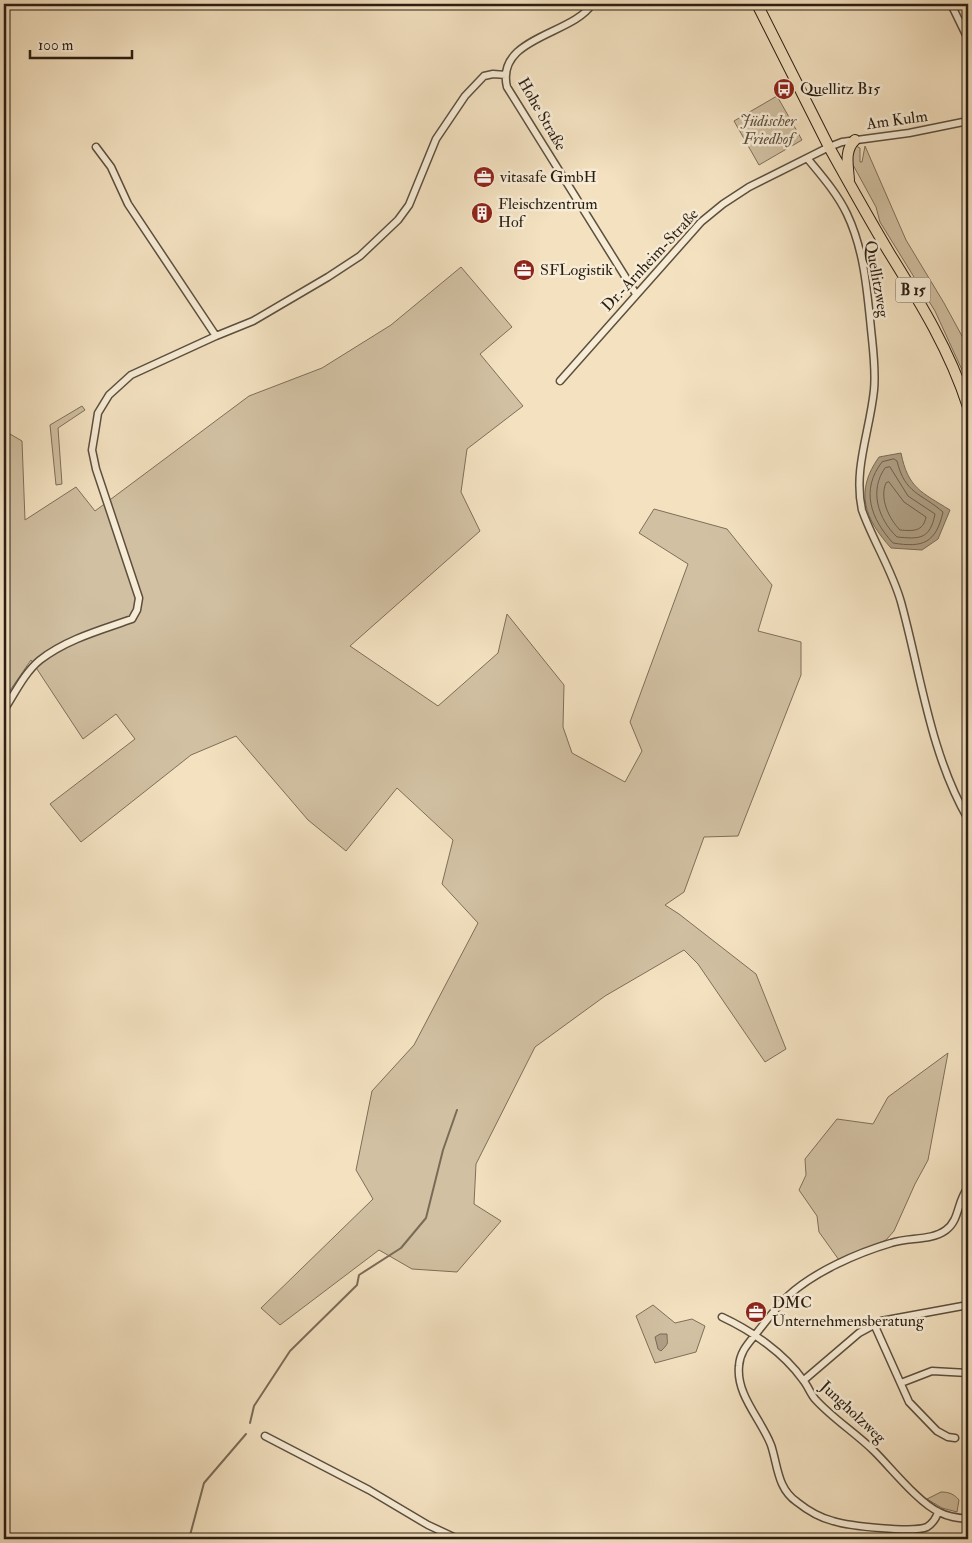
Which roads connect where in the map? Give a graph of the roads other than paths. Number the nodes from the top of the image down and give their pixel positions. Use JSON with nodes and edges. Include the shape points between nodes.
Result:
{"nodes":[{"id":1,"x":592,"y":4,"type":"edge"},
{"id":2,"x":757,"y":4,"type":"edge"},
{"id":3,"x":951,"y":4,"type":"edge"},
{"id":4,"x":968,"y":39,"type":"edge"},
{"id":5,"x":506,"y":75,"type":"junction"},
{"id":6,"x":968,"y":121,"type":"edge"},
{"id":7,"x":855,"y":140,"type":"junction"},
{"id":8,"x":96,"y":147,"type":"dead end"},
{"id":9,"x":829,"y":147,"type":"junction"},
{"id":10,"x":807,"y":158,"type":"junction"},
{"id":11,"x":849,"y":183,"type":"junction"},
{"id":12,"x":636,"y":294,"type":"junction"},
{"id":13,"x":216,"y":336,"type":"junction"},
{"id":14,"x":560,"y":381,"type":"dead end"},
{"id":15,"x":968,"y":407,"type":"edge"},
{"id":16,"x":4,"y":710,"type":"edge"},
{"id":17,"x":968,"y":819,"type":"edge"},
{"id":18,"x":968,"y":1188,"type":"edge"},
{"id":19,"x":968,"y":1304,"type":"edge"},
{"id":20,"x":722,"y":1317,"type":"dead end"},
{"id":21,"x":874,"y":1324,"type":"junction"},
{"id":22,"x":755,"y":1335,"type":"junction"},
{"id":23,"x":968,"y":1373,"type":"edge"},
{"id":24,"x":804,"y":1380,"type":"junction"},
{"id":25,"x":901,"y":1383,"type":"junction"},
{"id":26,"x":264,"y":1436,"type":"dead end"},
{"id":27,"x":954,"y":1438,"type":"dead end"},
{"id":28,"x":938,"y":1512,"type":"junction"},
{"id":29,"x":968,"y":1519,"type":"edge"},
{"id":30,"x":458,"y":1539,"type":"edge"}],
"edges":[{"from":1,"to":5,"type":"street","via":[[584,14],[538,38],[513,56]]},
{"from":2,"to":9,"type":"main road","number":"B 15"},
{"from":3,"to":4,"type":"street"},
{"from":5,"to":12,"type":"street","name":"Hohe Straße","via":[[508,86]]},
{"from":5,"to":13,"type":"street","via":[[484,76],[465,96],[436,138],[409,205],[360,256],[253,321]]},
{"from":6,"to":7,"type":"street","name":"Am Kulm","via":[[909,134]]},
{"from":7,"to":9,"type":"street","name":"Am Kulm"},
{"from":7,"to":11,"type":"main road","via":[[848,153]]},
{"from":8,"to":13,"type":"street","via":[[111,167],[128,204]]},
{"from":9,"to":10,"type":"street","name":"Dr.-Arnheim-Straße"},
{"from":9,"to":11,"type":"main road","number":"B 15"},
{"from":10,"to":12,"type":"street","name":"Dr.-Arnheim-Straße","via":[[723,204],[701,222]]},
{"from":10,"to":17,"type":"street","name":"Quellitzweg","via":[[846,212],[867,284],[874,389],[859,479],[862,510],[900,600],[939,754]]},
{"from":11,"to":15,"type":"main road","number":"B 15","via":[[928,315],[960,381]]},
{"from":12,"to":14,"type":"street","name":"Dr.-Arnheim-Straße"},
{"from":13,"to":16,"type":"street","via":[[130,375],[109,395],[98,413],[92,450],[139,598],[132,619],[71,640],[40,660]]},
{"from":18,"to":22,"type":"street","via":[[946,1230],[936,1235],[880,1246],[834,1266],[787,1296]]},
{"from":19,"to":21,"type":"street"},
{"from":20,"to":22,"type":"street","name":"Jungholzweg"},
{"from":21,"to":24,"type":"street"},
{"from":21,"to":25,"type":"street"},
{"from":22,"to":24,"type":"street","name":"Jungholzweg"},
{"from":22,"to":28,"type":"street","via":[[741,1357],[741,1387],[771,1446],[778,1476],[796,1502],[834,1522],[911,1530],[928,1526]]},
{"from":23,"to":25,"type":"street","via":[[932,1371]]},
{"from":24,"to":28,"type":"street","name":"Jungholzweg","via":[[823,1407],[863,1440],[924,1503]]},
{"from":25,"to":27,"type":"street","via":[[909,1402],[929,1425]]},
{"from":26,"to":30,"type":"street"},
{"from":28,"to":29,"type":"street","name":"Jungholzweg"}]}
